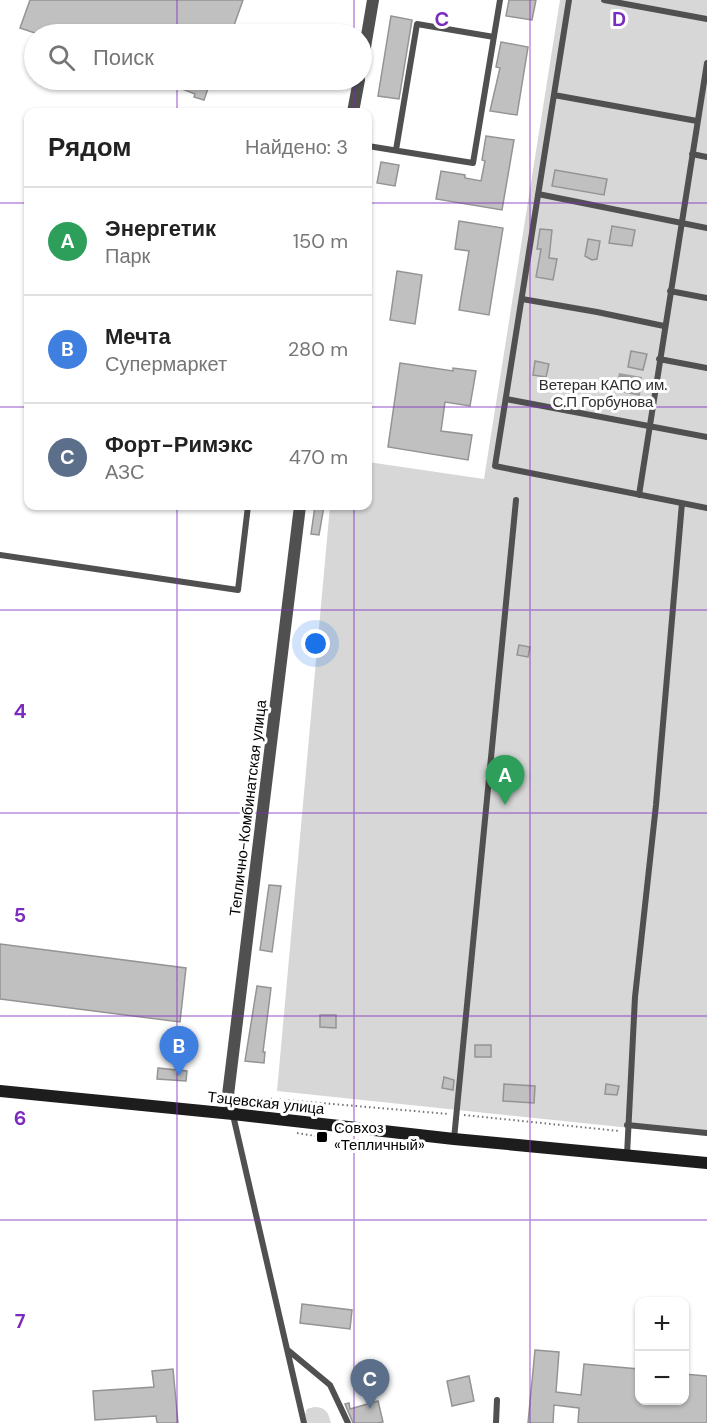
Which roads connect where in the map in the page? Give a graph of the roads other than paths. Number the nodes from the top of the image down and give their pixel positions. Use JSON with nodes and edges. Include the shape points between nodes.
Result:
{"nodes":[{"id":1,"x":373,"y":0,"type":"edge"},
{"id":2,"x":500,"y":0,"type":"edge"},
{"id":3,"x":569,"y":0,"type":"edge"},
{"id":4,"x":604,"y":0,"type":"edge"},
{"id":5,"x":707,"y":19,"type":"edge"},
{"id":6,"x":369,"y":24,"type":"edge"},
{"id":7,"x":494,"y":37,"type":"junction"},
{"id":8,"x":707,"y":63,"type":"edge"},
{"id":9,"x":705,"y":88,"type":"edge"},
{"id":10,"x":357,"y":90,"type":"edge"},
{"id":11,"x":554,"y":95,"type":"junction"},
{"id":12,"x":354,"y":108,"type":"edge"},
{"id":13,"x":697,"y":121,"type":"junction"},
{"id":14,"x":372,"y":147,"type":"edge"},
{"id":15,"x":396,"y":150,"type":"junction"},
{"id":16,"x":692,"y":154,"type":"junction"},
{"id":17,"x":707,"y":157,"type":"edge"},
{"id":18,"x":538,"y":194,"type":"junction"},
{"id":19,"x":681,"y":223,"type":"junction"},
{"id":20,"x":707,"y":228,"type":"edge"},
{"id":21,"x":670,"y":291,"type":"junction"},
{"id":22,"x":707,"y":298,"type":"edge"},
{"id":23,"x":522,"y":299,"type":"junction"},
{"id":24,"x":664,"y":326,"type":"junction"},
{"id":25,"x":659,"y":359,"type":"junction"},
{"id":26,"x":707,"y":368,"type":"edge"},
{"id":27,"x":506,"y":399,"type":"junction"},
{"id":28,"x":649,"y":427,"type":"junction"},
{"id":29,"x":707,"y":437,"type":"edge"},
{"id":30,"x":639,"y":495,"type":"junction"},
{"id":31,"x":516,"y":500,"type":"dead end"},
{"id":32,"x":682,"y":503,"type":"junction"},
{"id":33,"x":707,"y":508,"type":"edge"},
{"id":34,"x":248,"y":510,"type":"edge"},
{"id":35,"x":300,"y":510,"type":"edge"},
{"id":36,"x":0,"y":555,"type":"edge"},
{"id":37,"x":0,"y":1091,"type":"edge"},
{"id":38,"x":233,"y":1114,"type":"junction"},
{"id":39,"x":627,"y":1128,"type":"junction"},
{"id":40,"x":707,"y":1133,"type":"edge"},
{"id":41,"x":454,"y":1139,"type":"junction"},
{"id":42,"x":627,"y":1155,"type":"junction"},
{"id":43,"x":707,"y":1163,"type":"edge"},
{"id":44,"x":289,"y":1351,"type":"junction"},
{"id":45,"x":497,"y":1400,"type":"dead end"},
{"id":46,"x":304,"y":1423,"type":"edge"},
{"id":47,"x":348,"y":1423,"type":"edge"},
{"id":48,"x":496,"y":1423,"type":"edge"}],
"edges":[{"from":1,"to":6,"type":"street"},
{"from":2,"to":7,"type":"lane"},
{"from":3,"to":11,"type":"lane"},
{"from":4,"to":5,"type":"lane"},
{"from":7,"to":15,"type":"lane","via":[[472,163]]},
{"from":7,"to":15,"type":"lane","via":[[417,24]]},
{"from":8,"to":9,"type":"lane"},
{"from":9,"to":13,"type":"lane"},
{"from":10,"to":12,"type":"street"},
{"from":11,"to":13,"type":"lane"},
{"from":11,"to":18,"type":"lane"},
{"from":13,"to":16,"type":"lane"},
{"from":14,"to":15,"type":"lane"},
{"from":16,"to":17,"type":"lane"},
{"from":16,"to":19,"type":"lane"},
{"from":18,"to":19,"type":"lane"},
{"from":18,"to":23,"type":"lane"},
{"from":19,"to":20,"type":"lane"},
{"from":19,"to":21,"type":"lane"},
{"from":21,"to":22,"type":"lane"},
{"from":21,"to":24,"type":"lane"},
{"from":23,"to":24,"type":"lane"},
{"from":23,"to":27,"type":"lane"},
{"from":24,"to":25,"type":"lane"},
{"from":25,"to":26,"type":"lane"},
{"from":25,"to":28,"type":"lane"},
{"from":27,"to":28,"type":"lane"},
{"from":27,"to":30,"type":"lane","via":[[495,466]]},
{"from":28,"to":29,"type":"lane"},
{"from":28,"to":30,"type":"lane"},
{"from":30,"to":32,"type":"lane"},
{"from":31,"to":41,"type":"lane"},
{"from":32,"to":33,"type":"lane"},
{"from":32,"to":39,"type":"lane","via":[[635,997]]},
{"from":34,"to":36,"type":"lane","via":[[238,590]]},
{"from":35,"to":38,"type":"street","name":"Теплично-Комбинатская улица","via":[[228,1095]]},
{"from":37,"to":38,"type":"main road","name":"Тэцевская улица"},
{"from":38,"to":41,"type":"main road","name":"Тэцевская улица"},
{"from":38,"to":44,"type":"lane"},
{"from":39,"to":40,"type":"lane"},
{"from":39,"to":42,"type":"lane"},
{"from":41,"to":42,"type":"main road","name":"Тэцевская улица"},
{"from":42,"to":43,"type":"main road","name":"Тэцевская улица"},
{"from":44,"to":46,"type":"lane"},
{"from":44,"to":47,"type":"lane","via":[[330,1385]]},
{"from":45,"to":48,"type":"lane"}]}
